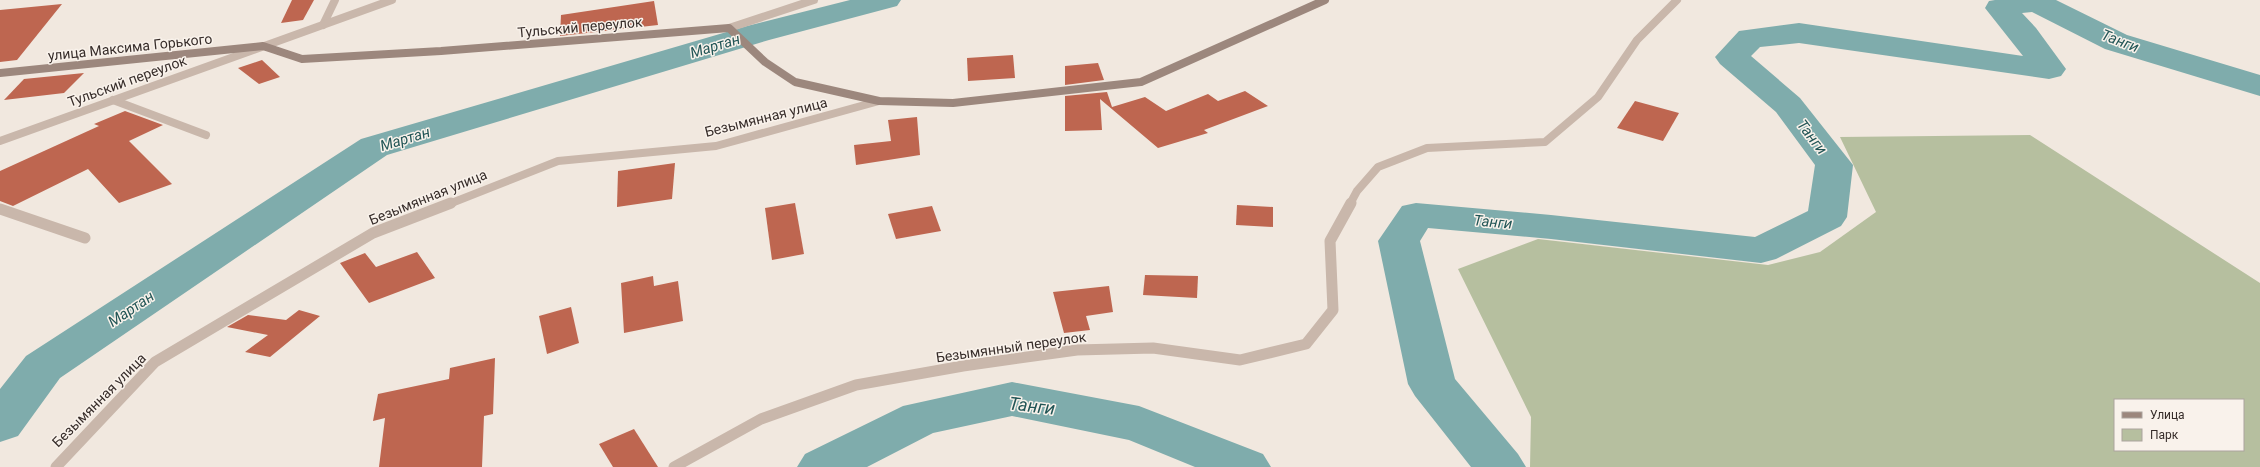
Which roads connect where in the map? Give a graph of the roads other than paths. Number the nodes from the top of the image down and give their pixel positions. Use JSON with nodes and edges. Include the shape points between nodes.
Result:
{"nodes":[{"id":1,"x":335,"y":0,"type":"edge"},
{"id":2,"x":392,"y":0,"type":"edge"},
{"id":3,"x":811,"y":0,"type":"edge"},
{"id":4,"x":1325,"y":0,"type":"edge"},
{"id":5,"x":1677,"y":0,"type":"edge"},
{"id":6,"x":323,"y":25,"type":"junction"},
{"id":7,"x":729,"y":28,"type":"junction"},
{"id":8,"x":263,"y":46,"type":"junction"},
{"id":9,"x":0,"y":73,"type":"edge"},
{"id":10,"x":113,"y":100,"type":"junction"},
{"id":11,"x":879,"y":101,"type":"junction"},
{"id":12,"x":206,"y":135,"type":"dead end"},
{"id":13,"x":0,"y":141,"type":"edge"},
{"id":14,"x":0,"y":209,"type":"edge"},
{"id":15,"x":85,"y":238,"type":"dead end"},
{"id":16,"x":56,"y":467,"type":"edge"},
{"id":17,"x":674,"y":467,"type":"edge"}],
"edges":[{"from":1,"to":6,"type":"street"},
{"from":2,"to":6,"type":"street","name":"Тульский переулок"},
{"from":3,"to":7,"type":"street"},
{"from":4,"to":11,"type":"street","via":[[1140,82],[953,103]]},
{"from":5,"to":17,"type":"street","name":"Безымянный переулок","via":[[1637,40],[1598,97],[1545,142],[1427,148],[1378,167],[1357,191],[1330,241],[1334,310],[1306,344],[1240,360],[1153,348],[1077,350],[963,366],[856,385],[761,420]]},
{"from":6,"to":8,"type":"street","name":"Тульский переулок"},
{"from":7,"to":8,"type":"street","name":"Тульский переулок","via":[[441,51],[302,59]]},
{"from":7,"to":11,"type":"street","via":[[764,62],[795,82]]},
{"from":8,"to":9,"type":"street","name":"улица Максима Горького"},
{"from":8,"to":10,"type":"street","name":"Тульский переулок"},
{"from":10,"to":12,"type":"street"},
{"from":10,"to":13,"type":"street","name":"Тульский переулок"},
{"from":11,"to":16,"type":"street","name":"Безымянная улица","via":[[716,146],[558,161],[373,233],[155,362]]},
{"from":14,"to":15,"type":"street"}]}
